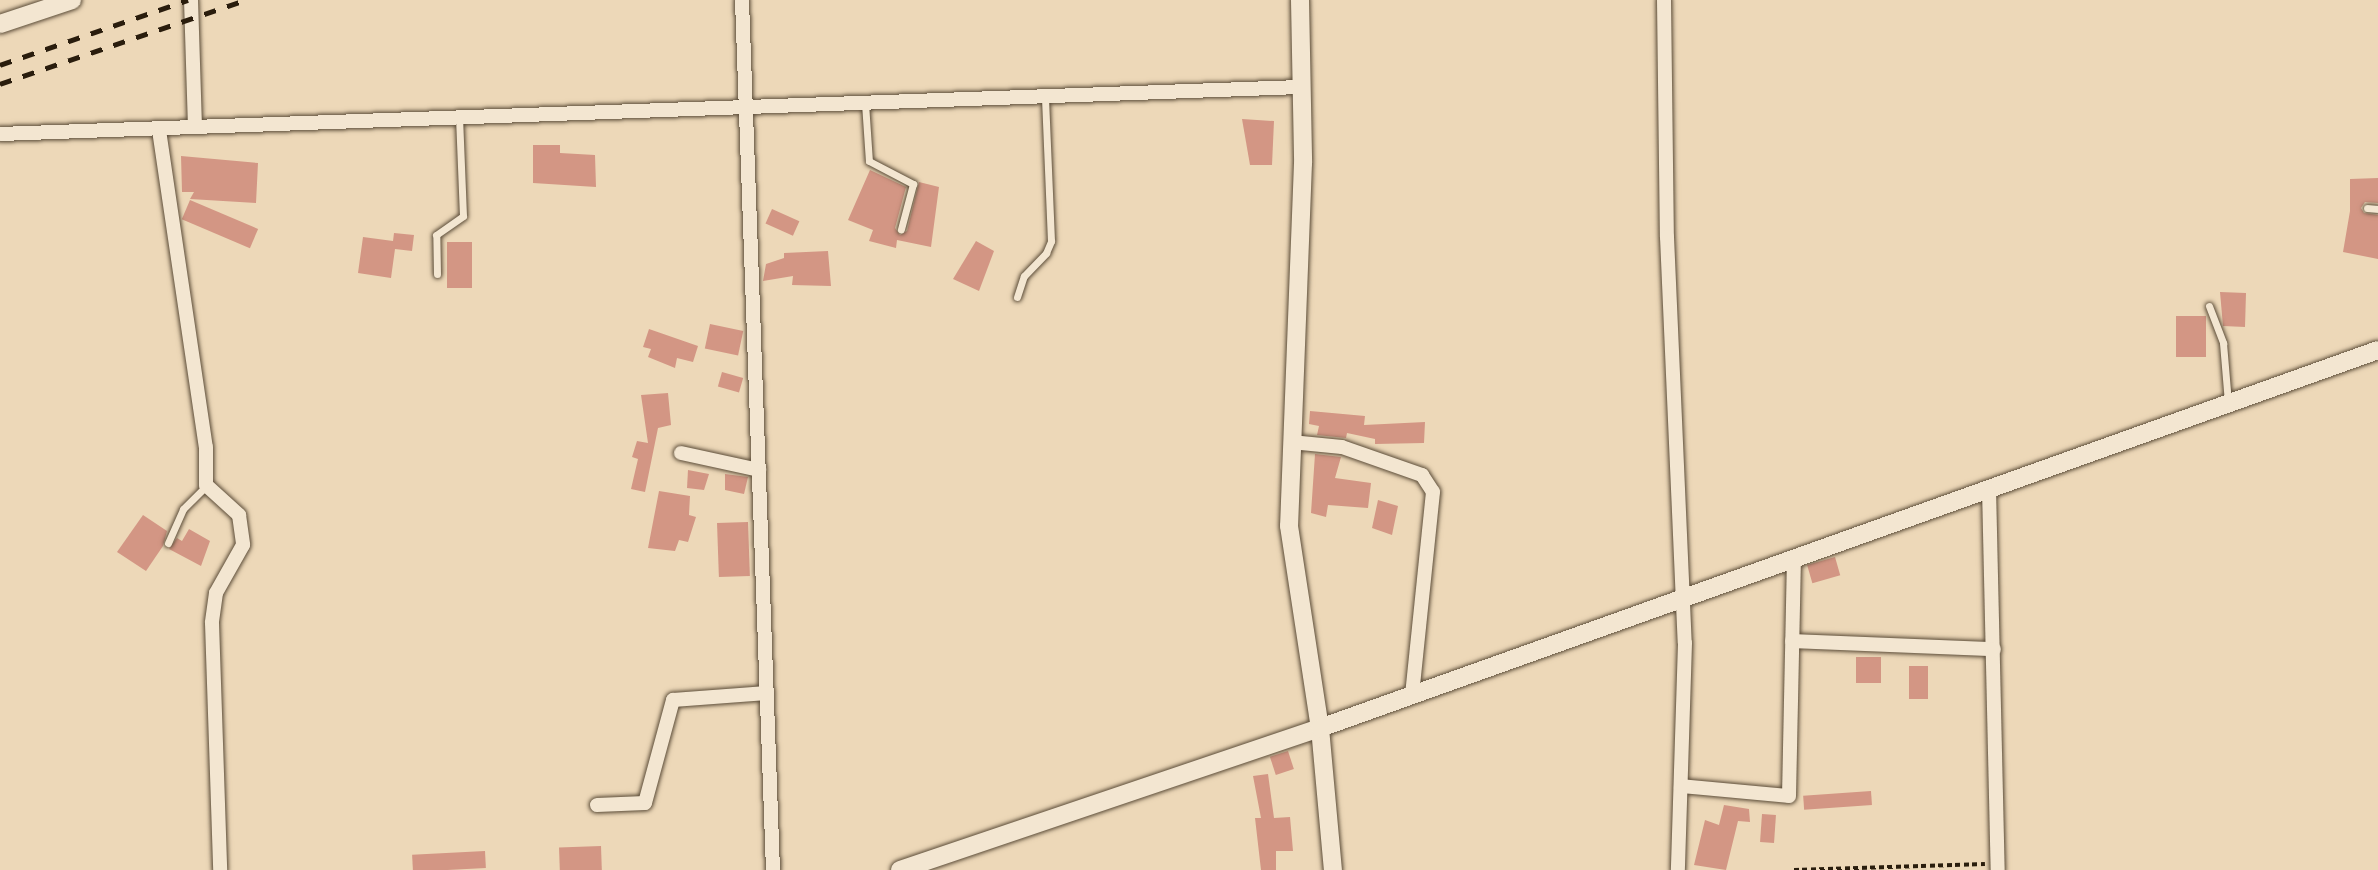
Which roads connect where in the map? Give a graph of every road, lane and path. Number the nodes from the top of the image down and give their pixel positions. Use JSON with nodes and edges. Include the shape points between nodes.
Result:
{"nodes":[{"id":1,"x":72,"y":0,"type":"edge"},
{"id":2,"x":191,"y":0,"type":"edge"},
{"id":3,"x":742,"y":0,"type":"edge"},
{"id":4,"x":1300,"y":0,"type":"edge"},
{"id":5,"x":1664,"y":0,"type":"edge"},
{"id":6,"x":0,"y":24,"type":"edge"},
{"id":7,"x":1302,"y":87,"type":"junction"},
{"id":8,"x":1045,"y":97,"type":"junction"},
{"id":9,"x":865,"y":103,"type":"junction"},
{"id":10,"x":745,"y":107,"type":"junction"},
{"id":11,"x":459,"y":117,"type":"junction"},
{"id":12,"x":195,"y":126,"type":"junction"},
{"id":13,"x":159,"y":130,"type":"junction"},
{"id":14,"x":0,"y":134,"type":"edge"},
{"id":15,"x":2367,"y":208,"type":"dead end"},
{"id":16,"x":2378,"y":209,"type":"edge"},
{"id":17,"x":901,"y":229,"type":"dead end"},
{"id":18,"x":437,"y":274,"type":"dead end"},
{"id":19,"x":1017,"y":297,"type":"dead end"},
{"id":20,"x":2209,"y":306,"type":"dead end"},
{"id":21,"x":2378,"y":350,"type":"edge"},
{"id":22,"x":2228,"y":403,"type":"junction"},
{"id":23,"x":1290,"y":442,"type":"junction"},
{"id":24,"x":681,"y":453,"type":"dead end"},
{"id":25,"x":759,"y":470,"type":"junction"},
{"id":26,"x":206,"y":485,"type":"junction"},
{"id":27,"x":1989,"y":488,"type":"junction"},
{"id":28,"x":167,"y":543,"type":"dead end"},
{"id":29,"x":1794,"y":558,"type":"junction"},
{"id":30,"x":1683,"y":600,"type":"junction"},
{"id":31,"x":1792,"y":641,"type":"junction"},
{"id":32,"x":1994,"y":649,"type":"junction"},
{"id":33,"x":767,"y":693,"type":"junction"},
{"id":34,"x":1412,"y":694,"type":"junction"},
{"id":35,"x":1320,"y":728,"type":"junction"},
{"id":36,"x":1681,"y":786,"type":"junction"},
{"id":37,"x":597,"y":805,"type":"dead end"},
{"id":38,"x":1998,"y":867,"type":"edge"},
{"id":39,"x":220,"y":870,"type":"edge"},
{"id":40,"x":774,"y":870,"type":"edge"},
{"id":41,"x":900,"y":870,"type":"edge"},
{"id":42,"x":1333,"y":870,"type":"edge"},
{"id":43,"x":1678,"y":870,"type":"edge"},
{"id":44,"x":1794,"y":870,"type":"edge"}],
"edges":[{"from":1,"to":6,"type":"street"},
{"from":2,"to":12,"type":"street"},
{"from":3,"to":10,"type":"street"},
{"from":4,"to":7,"type":"street"},
{"from":5,"to":30,"type":"street","via":[[1667,237]]},
{"from":7,"to":8,"type":"street"},
{"from":7,"to":23,"type":"street"},
{"from":8,"to":9,"type":"street"},
{"from":8,"to":19,"type":"lane","via":[[1051,241],[1024,276]]},
{"from":9,"to":10,"type":"street"},
{"from":9,"to":17,"type":"lane","via":[[869,161],[913,184]]},
{"from":10,"to":11,"type":"street"},
{"from":10,"to":25,"type":"street"},
{"from":11,"to":12,"type":"street"},
{"from":11,"to":18,"type":"lane","via":[[463,216],[436,234]]},
{"from":12,"to":13,"type":"street"},
{"from":13,"to":14,"type":"street"},
{"from":13,"to":26,"type":"street","via":[[206,447]]},
{"from":15,"to":16,"type":"lane"},
{"from":20,"to":22,"type":"lane","via":[[2223,343]]},
{"from":21,"to":22,"type":"street"},
{"from":22,"to":27,"type":"street"},
{"from":23,"to":34,"type":"street","via":[[1342,447],[1422,475],[1433,492]]},
{"from":23,"to":35,"type":"street","via":[[1289,526]]},
{"from":24,"to":25,"type":"street"},
{"from":25,"to":33,"type":"street"},
{"from":26,"to":28,"type":"lane","via":[[183,509]]},
{"from":26,"to":39,"type":"street","via":[[239,515],[243,545],[216,593],[212,623]]},
{"from":27,"to":29,"type":"street"},
{"from":27,"to":32,"type":"street"},
{"from":29,"to":30,"type":"street"},
{"from":29,"to":31,"type":"street"},
{"from":30,"to":34,"type":"street"},
{"from":30,"to":36,"type":"street"},
{"from":31,"to":32,"type":"street"},
{"from":31,"to":36,"type":"street","via":[[1789,796]]},
{"from":32,"to":38,"type":"street"},
{"from":33,"to":37,"type":"street","via":[[673,700],[645,803]]},
{"from":33,"to":40,"type":"street"},
{"from":34,"to":35,"type":"street"},
{"from":35,"to":41,"type":"street"},
{"from":35,"to":42,"type":"street"},
{"from":36,"to":43,"type":"street"},
{"from":38,"to":44,"type":"path"}]}
